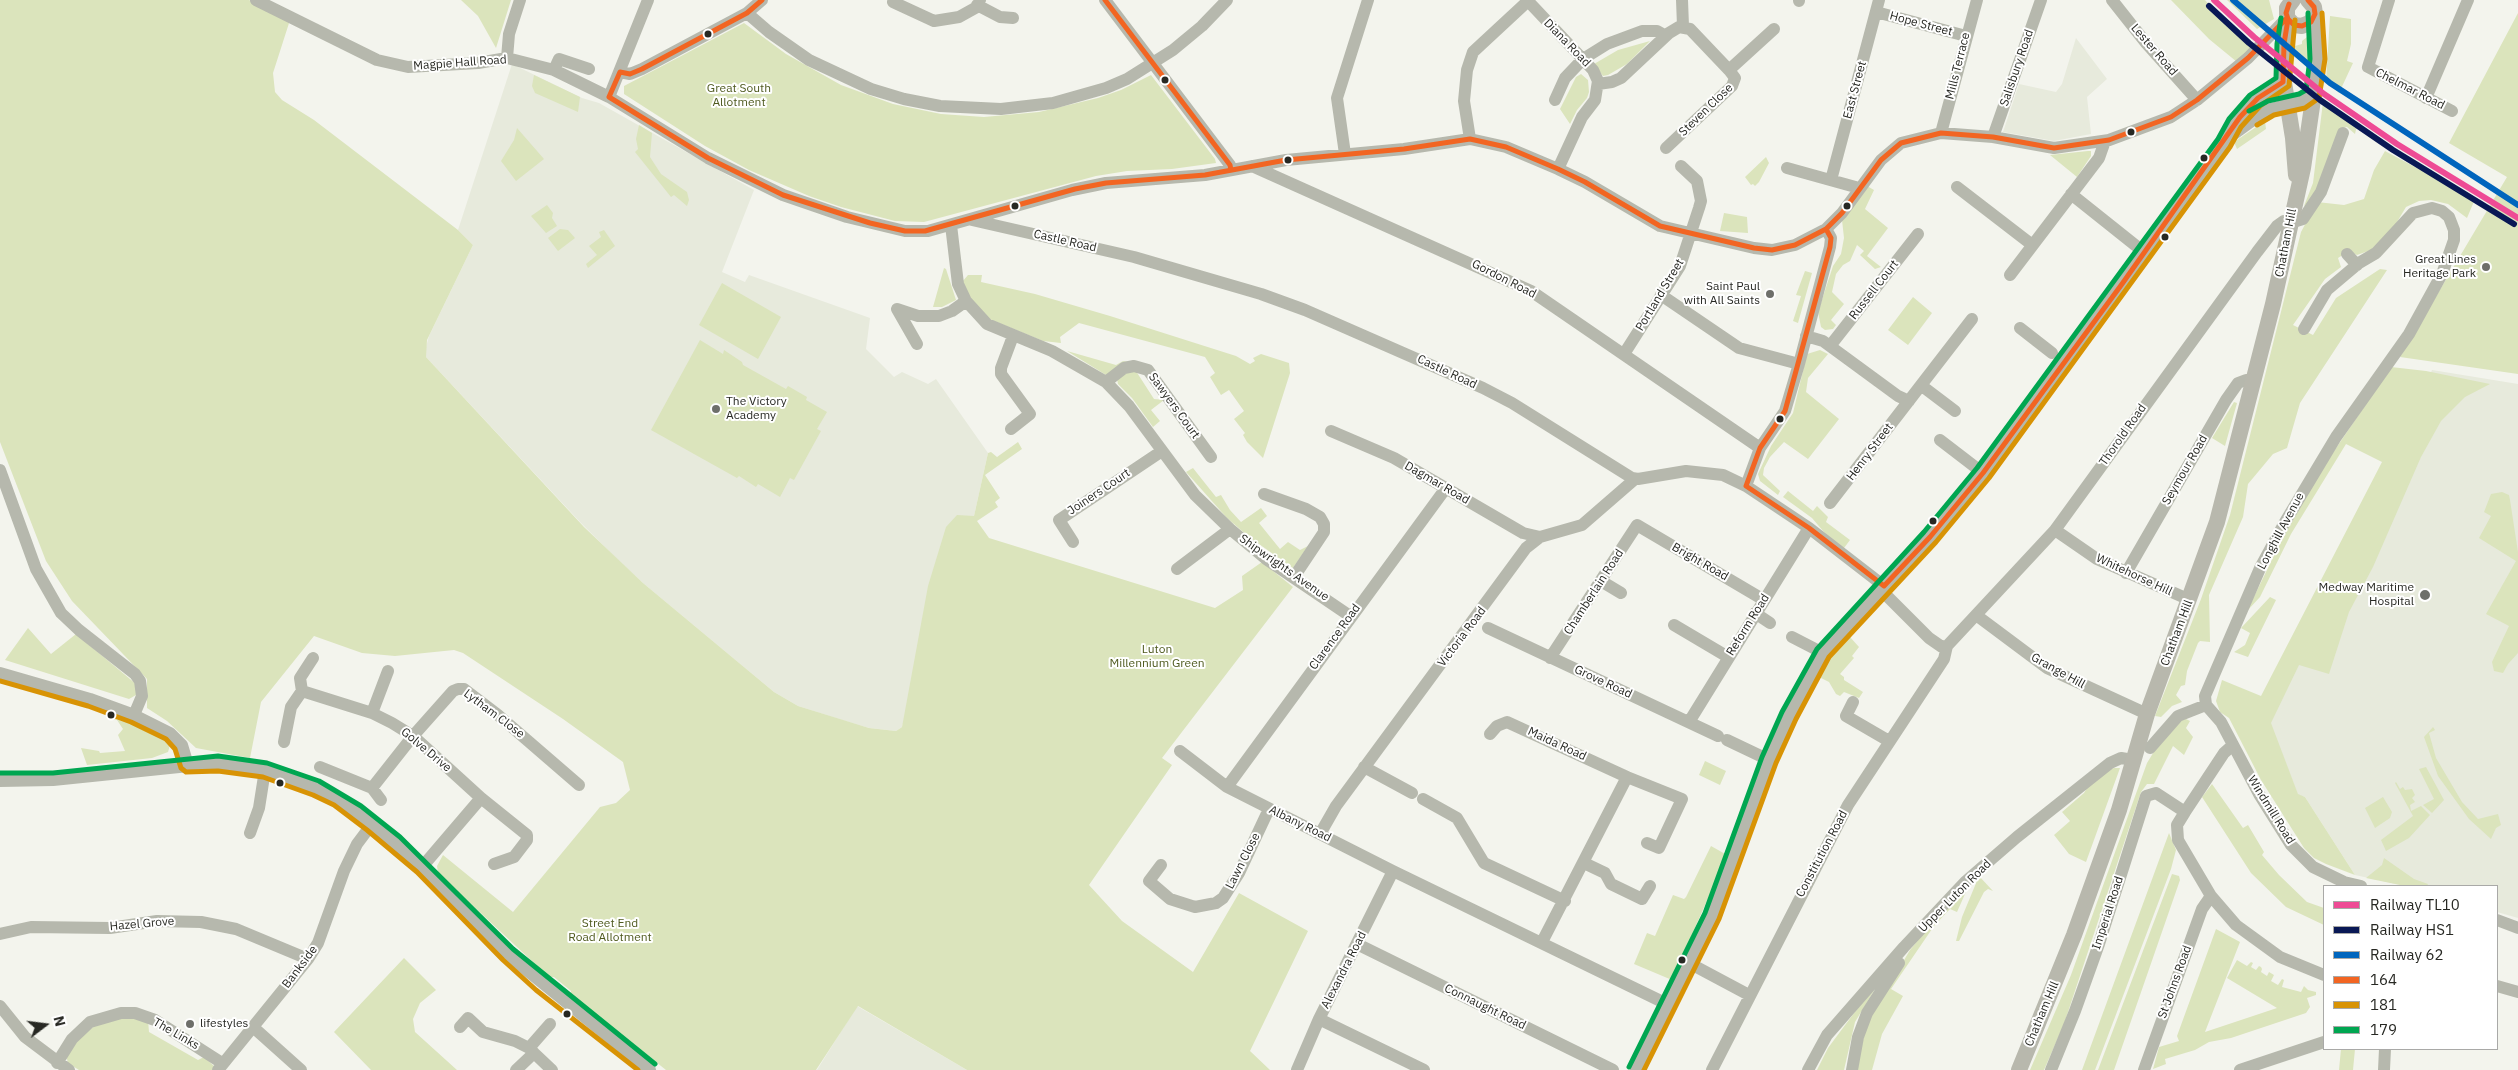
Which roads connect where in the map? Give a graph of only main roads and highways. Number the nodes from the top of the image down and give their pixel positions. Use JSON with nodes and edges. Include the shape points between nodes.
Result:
{"nodes":[{"id":1,"x":2277,"y":0,"type":"edge"},
{"id":2,"x":2312,"y":4,"type":"edge"},
{"id":3,"x":2289,"y":13,"type":"edge"},
{"id":4,"x":2298,"y":184,"type":"junction"},
{"id":5,"x":2019,"y":1070,"type":"edge"}],
"edges":[{"from":1,"to":3,"type":"main road"},
{"from":2,"to":3,"type":"main road","via":[[2310,22],[2302,26],[2294,25]]},
{"from":2,"to":4,"type":"main road","name":"Chatham Hill","via":[[2318,55]]},
{"from":3,"to":4,"type":"main road","name":"Chatham Hill","via":[[2283,82]]},
{"from":4,"to":5,"type":"main road","name":"Chatham Hill","via":[[2283,265],[2216,522],[2147,714],[2113,827],[2067,955]]}]}
